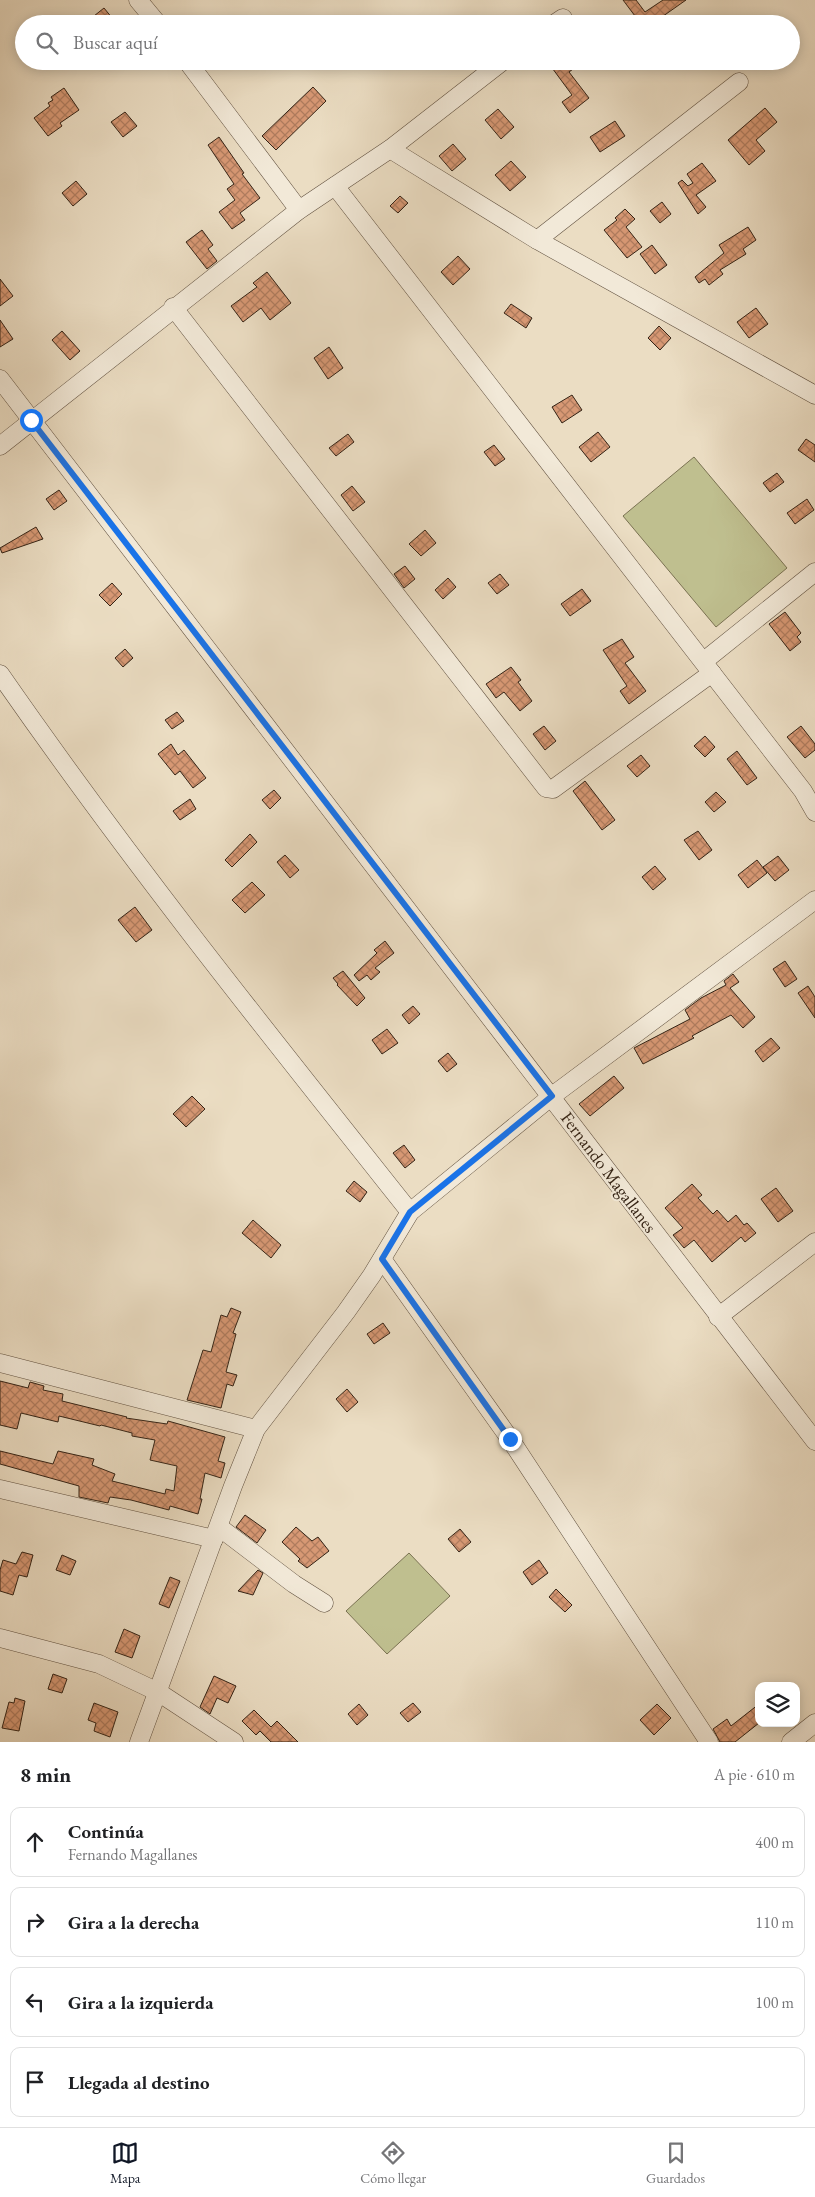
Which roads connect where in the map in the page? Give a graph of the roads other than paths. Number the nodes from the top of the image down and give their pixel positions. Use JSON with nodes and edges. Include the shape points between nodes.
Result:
{"nodes":[{"id":1,"x":138,"y":0,"type":"edge"},
{"id":2,"x":150,"y":15,"type":"edge"},
{"id":3,"x":194,"y":70,"type":"edge"},
{"id":4,"x":491,"y":70,"type":"edge"},
{"id":5,"x":740,"y":82,"type":"dead end"},
{"id":6,"x":390,"y":149,"type":"junction"},
{"id":7,"x":335,"y":186,"type":"junction"},
{"id":8,"x":299,"y":210,"type":"junction"},
{"id":9,"x":537,"y":240,"type":"junction"},
{"id":10,"x":173,"y":307,"type":"junction"},
{"id":11,"x":0,"y":380,"type":"edge"},
{"id":12,"x":815,"y":396,"type":"edge"},
{"id":13,"x":31,"y":420,"type":"junction"},
{"id":14,"x":0,"y":446,"type":"edge"},
{"id":15,"x":815,"y":572,"type":"edge"},
{"id":16,"x":708,"y":667,"type":"junction"},
{"id":17,"x":0,"y":674,"type":"edge"},
{"id":18,"x":815,"y":812,"type":"edge"},
{"id":19,"x":815,"y":900,"type":"edge"},
{"id":20,"x":552,"y":1096,"type":"junction"},
{"id":21,"x":410,"y":1212,"type":"junction"},
{"id":22,"x":815,"y":1242,"type":"edge"},
{"id":23,"x":382,"y":1259,"type":"junction"},
{"id":24,"x":718,"y":1317,"type":"junction"},
{"id":25,"x":0,"y":1364,"type":"edge"},
{"id":26,"x":256,"y":1429,"type":"junction"},
{"id":27,"x":815,"y":1441,"type":"edge"},
{"id":28,"x":0,"y":1489,"type":"edge"},
{"id":29,"x":216,"y":1533,"type":"junction"},
{"id":30,"x":324,"y":1603,"type":"dead end"},
{"id":31,"x":0,"y":1638,"type":"edge"},
{"id":32,"x":158,"y":1692,"type":"junction"},
{"id":33,"x":815,"y":1723,"type":"edge"},
{"id":34,"x":139,"y":1742,"type":"edge"},
{"id":35,"x":234,"y":1742,"type":"edge"},
{"id":36,"x":709,"y":1742,"type":"edge"},
{"id":37,"x":791,"y":1742,"type":"edge"}],
"edges":[{"from":1,"to":2,"type":"street"},
{"from":3,"to":8,"type":"street"},
{"from":4,"to":6,"type":"street"},
{"from":5,"to":9,"type":"street"},
{"from":6,"to":7,"type":"street"},
{"from":6,"to":9,"type":"street"},
{"from":7,"to":8,"type":"street"},
{"from":7,"to":16,"type":"street"},
{"from":8,"to":10,"type":"street"},
{"from":9,"to":12,"type":"street"},
{"from":10,"to":13,"type":"street"},
{"from":10,"to":16,"type":"street","via":[[546,788],[553,789]]},
{"from":11,"to":13,"type":"street","name":"Fernando Magallanes"},
{"from":13,"to":14,"type":"street"},
{"from":13,"to":20,"type":"street","name":"Fernando Magallanes"},
{"from":15,"to":16,"type":"street"},
{"from":16,"to":18,"type":"street"},
{"from":17,"to":21,"type":"street","via":[[57,756],[223,977]]},
{"from":19,"to":20,"type":"street"},
{"from":20,"to":21,"type":"street"},
{"from":20,"to":24,"type":"street","name":"Fernando Magallanes"},
{"from":21,"to":23,"type":"street"},
{"from":22,"to":24,"type":"street"},
{"from":23,"to":26,"type":"street","via":[[346,1312]]},
{"from":23,"to":36,"type":"street","via":[[510,1439]]},
{"from":24,"to":27,"type":"street","name":"Fernando Magallanes"},
{"from":25,"to":26,"type":"street"},
{"from":26,"to":29,"type":"street"},
{"from":28,"to":29,"type":"street"},
{"from":29,"to":30,"type":"street"},
{"from":29,"to":32,"type":"street"},
{"from":31,"to":32,"type":"street","via":[[99,1664]]},
{"from":32,"to":34,"type":"street"},
{"from":32,"to":35,"type":"street"},
{"from":33,"to":37,"type":"street"}]}
